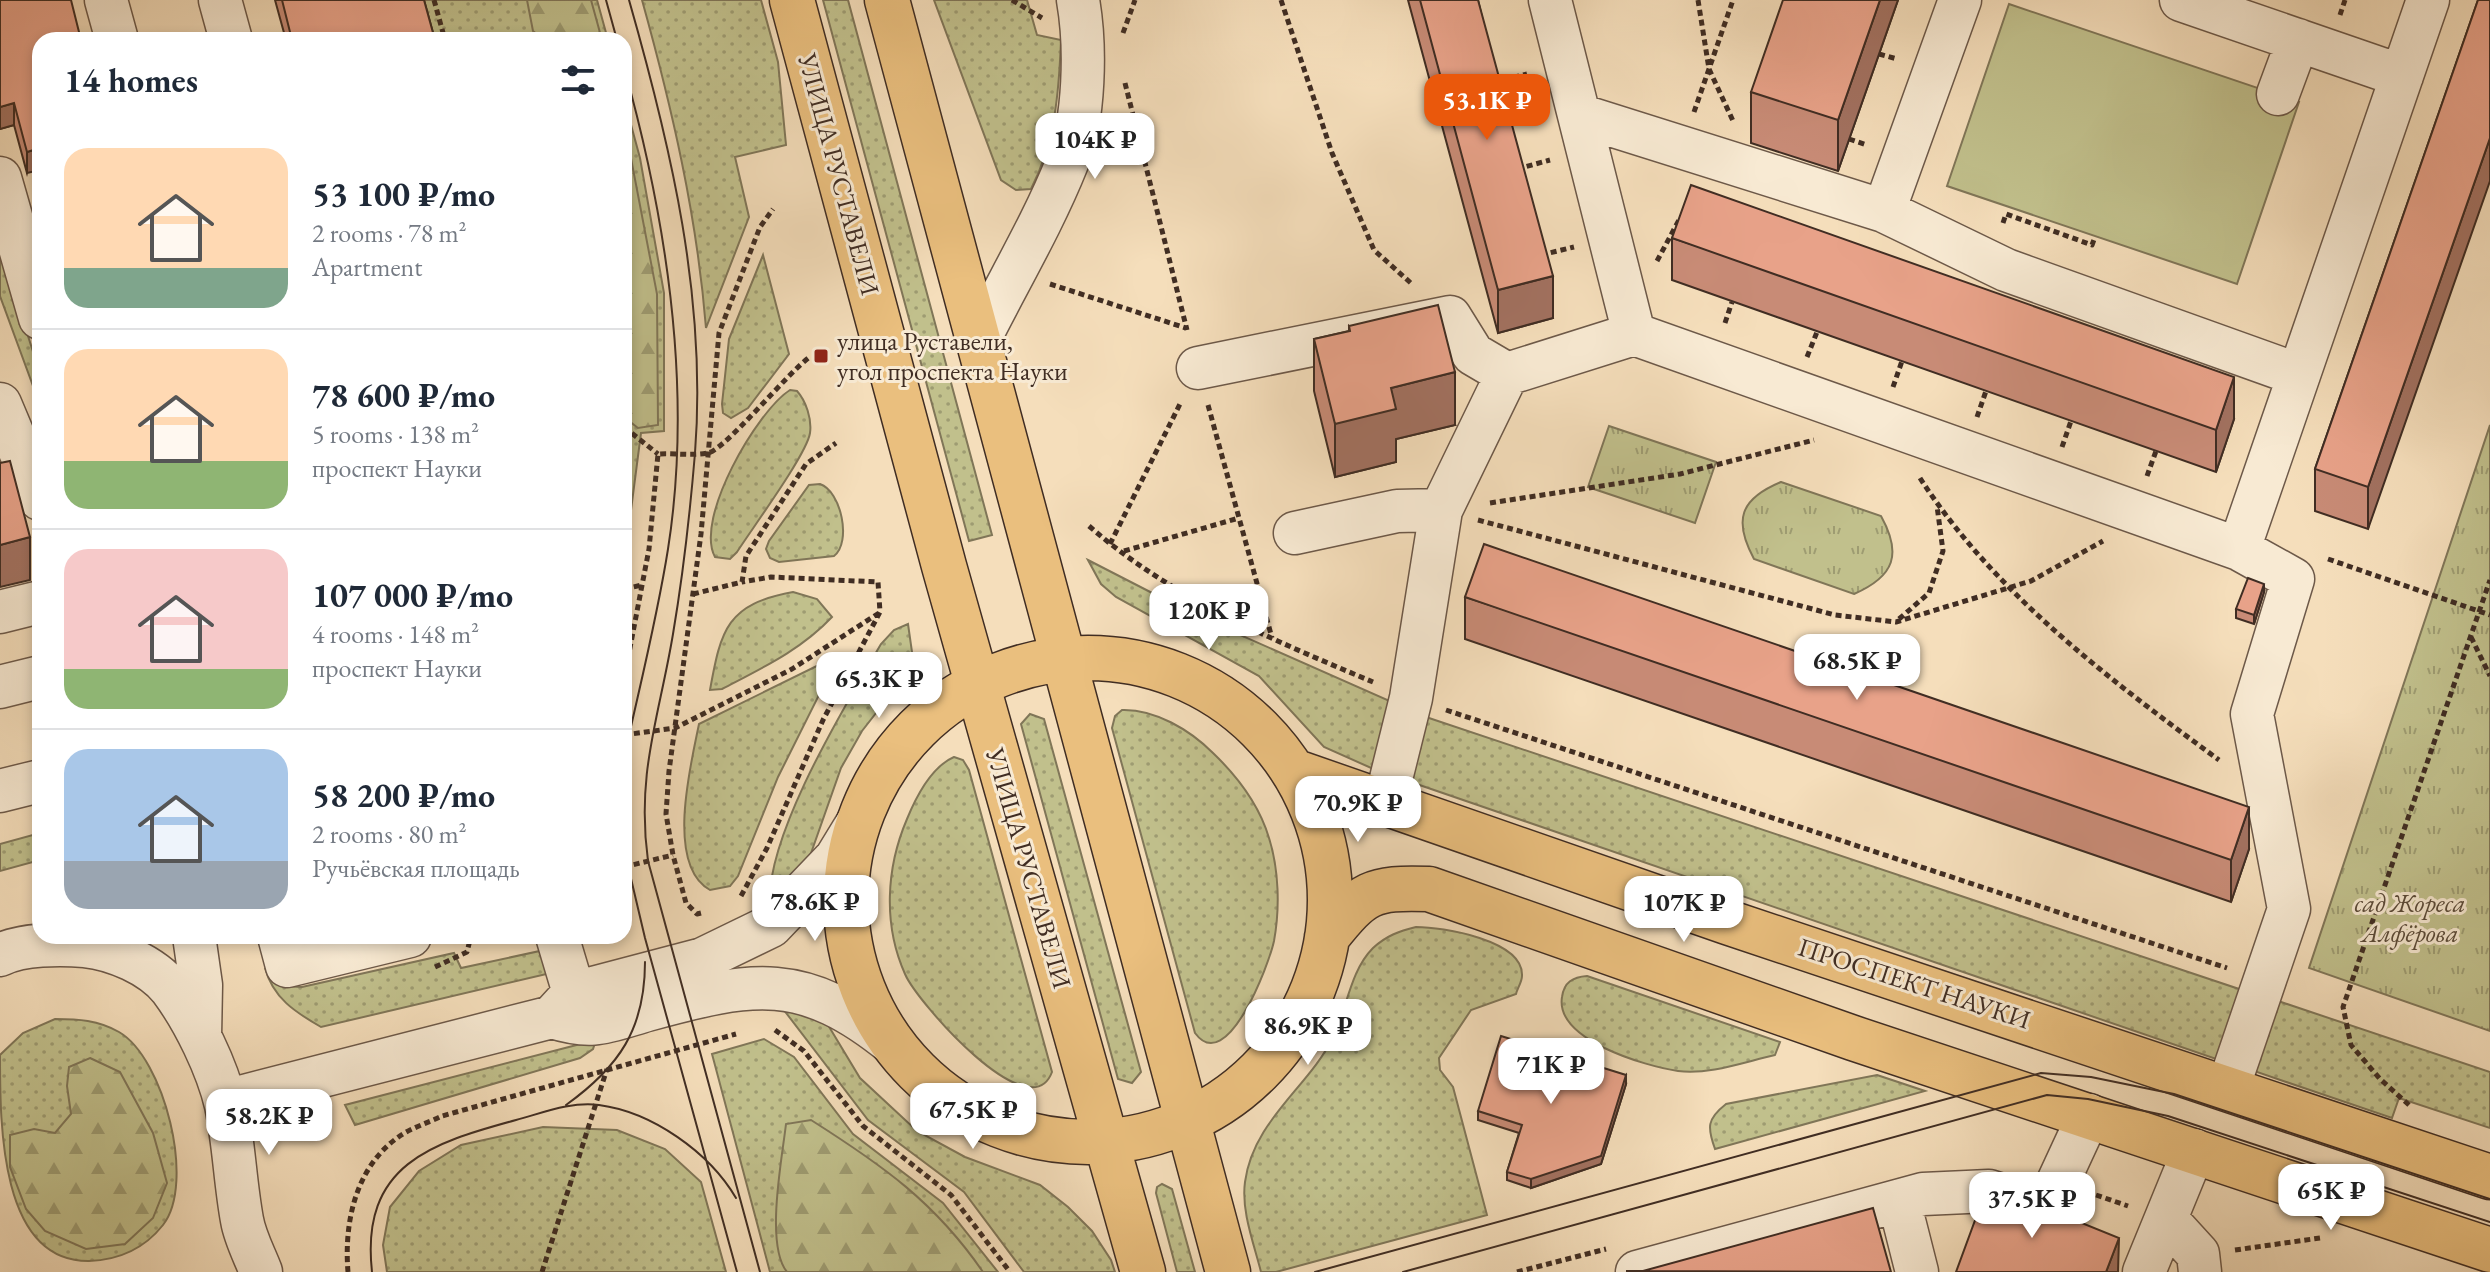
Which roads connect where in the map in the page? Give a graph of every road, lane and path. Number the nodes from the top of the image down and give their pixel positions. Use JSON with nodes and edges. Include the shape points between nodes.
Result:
{"nodes":[{"id":1,"x":106,"y":0,"type":"edge"},
{"id":2,"x":220,"y":0,"type":"edge"},
{"id":3,"x":434,"y":0,"type":"edge"},
{"id":4,"x":792,"y":0,"type":"edge"},
{"id":5,"x":887,"y":0,"type":"edge"},
{"id":6,"x":1012,"y":0,"type":"edge"},
{"id":7,"x":1135,"y":0,"type":"edge"},
{"id":8,"x":1281,"y":0,"type":"edge"},
{"id":9,"x":1550,"y":0,"type":"edge"},
{"id":10,"x":1698,"y":0,"type":"edge"},
{"id":11,"x":1733,"y":0,"type":"edge"},
{"id":12,"x":1960,"y":0,"type":"edge"},
{"id":13,"x":2181,"y":0,"type":"edge"},
{"id":14,"x":2428,"y":0,"type":"edge"},
{"id":15,"x":1061,"y":10,"type":"edge"},
{"id":16,"x":115,"y":32,"type":"edge"},
{"id":17,"x":229,"y":32,"type":"edge"},
{"id":18,"x":443,"y":32,"type":"edge"},
{"id":19,"x":1121,"y":39,"type":"dead end"},
{"id":20,"x":2298,"y":40,"type":"junction"},
{"id":21,"x":1709,"y":69,"type":"junction"},
{"id":22,"x":2402,"y":76,"type":"junction"},
{"id":23,"x":2278,"y":94,"type":"dead end"},
{"id":24,"x":1579,"y":115,"type":"junction"},
{"id":25,"x":1736,"y":127,"type":"dead end"},
{"id":26,"x":0,"y":178,"type":"edge"},
{"id":27,"x":773,"y":209,"type":"dead end"},
{"id":28,"x":1884,"y":211,"type":"junction"},
{"id":29,"x":1682,"y":215,"type":"edge"},
{"id":30,"x":1045,"y":283,"type":"dead end"},
{"id":31,"x":32,"y":290,"type":"edge"},
{"id":32,"x":1450,"y":317,"type":"junction"},
{"id":33,"x":1631,"y":323,"type":"junction"},
{"id":34,"x":1186,"y":328,"type":"dead end"},
{"id":35,"x":980,"y":338,"type":"junction"},
{"id":36,"x":811,"y":356,"type":"dead end"},
{"id":37,"x":1198,"y":368,"type":"joint"},
{"id":38,"x":1507,"y":374,"type":"junction"},
{"id":39,"x":2299,"y":375,"type":"junction"},
{"id":40,"x":0,"y":404,"type":"edge"},
{"id":41,"x":1884,"y":423,"type":"junction"},
{"id":42,"x":632,"y":433,"type":"edge"},
{"id":43,"x":1826,"y":437,"type":"dead end"},
{"id":44,"x":836,"y":443,"type":"dead end"},
{"id":45,"x":710,"y":453,"type":"junction"},
{"id":46,"x":658,"y":454,"type":"junction"},
{"id":47,"x":32,"y":480,"type":"edge"},
{"id":48,"x":1937,"y":505,"type":"junction"},
{"id":49,"x":1441,"y":510,"type":"junction"},
{"id":50,"x":2138,"y":513,"type":"junction"},
{"id":51,"x":1239,"y":518,"type":"dead end"},
{"id":52,"x":1089,"y":526,"type":"dead end"},
{"id":53,"x":1295,"y":533,"type":"dead end"},
{"id":54,"x":1110,"y":544,"type":"junction"},
{"id":55,"x":2239,"y":549,"type":"junction"},
{"id":56,"x":1123,"y":551,"type":"junction"},
{"id":57,"x":2320,"y":556,"type":"dead end"},
{"id":58,"x":2490,"y":580,"type":"edge"},
{"id":59,"x":742,"y":582,"type":"junction"},
{"id":60,"x":642,"y":585,"type":"junction"},
{"id":61,"x":632,"y":587,"type":"edge"},
{"id":62,"x":2010,"y":589,"type":"junction"},
{"id":63,"x":693,"y":594,"type":"junction"},
{"id":64,"x":2490,"y":600,"type":"edge"},
{"id":65,"x":32,"y":604,"type":"edge"},
{"id":66,"x":2479,"y":611,"type":"junction"},
{"id":67,"x":0,"y":612,"type":"edge"},
{"id":68,"x":880,"y":612,"type":"junction"},
{"id":69,"x":2490,"y":615,"type":"edge"},
{"id":70,"x":1896,"y":622,"type":"junction"},
{"id":71,"x":2471,"y":636,"type":"junction"},
{"id":72,"x":632,"y":637,"type":"edge"},
{"id":73,"x":1064,"y":660,"type":"junction"},
{"id":74,"x":2490,"y":676,"type":"edge"},
{"id":75,"x":32,"y":679,"type":"edge"},
{"id":76,"x":978,"y":684,"type":"junction"},
{"id":77,"x":0,"y":687,"type":"edge"},
{"id":78,"x":1411,"y":698,"type":"junction"},
{"id":79,"x":675,"y":728,"type":"junction"},
{"id":80,"x":632,"y":734,"type":"edge"},
{"id":81,"x":1293,"y":771,"type":"junction"},
{"id":82,"x":32,"y":783,"type":"edge"},
{"id":83,"x":0,"y":791,"type":"edge"},
{"id":84,"x":2269,"y":797,"type":"junction"},
{"id":85,"x":1385,"y":803,"type":"junction"},
{"id":86,"x":858,"y":822,"type":"junction"},
{"id":87,"x":673,"y":855,"type":"junction"},
{"id":88,"x":632,"y":865,"type":"edge"},
{"id":89,"x":736,"y":904,"type":"dead end"},
{"id":90,"x":710,"y":911,"type":"dead end"},
{"id":91,"x":1727,"y":922,"type":"junction"},
{"id":92,"x":1327,"y":937,"type":"junction"},
{"id":93,"x":86,"y":944,"type":"edge"},
{"id":94,"x":119,"y":944,"type":"edge"},
{"id":95,"x":195,"y":944,"type":"edge"},
{"id":96,"x":281,"y":944,"type":"edge"},
{"id":97,"x":375,"y":944,"type":"edge"},
{"id":98,"x":562,"y":944,"type":"edge"},
{"id":99,"x":0,"y":955,"type":"edge"},
{"id":100,"x":2266,"y":981,"type":"junction"},
{"id":101,"x":1706,"y":988,"type":"junction"},
{"id":102,"x":563,"y":1005,"type":"junction"},
{"id":103,"x":767,"y":1025,"type":"dead end"},
{"id":104,"x":740,"y":1033,"type":"dead end"},
{"id":105,"x":200,"y":1038,"type":"junction"},
{"id":106,"x":894,"y":1045,"type":"junction"},
{"id":107,"x":607,"y":1069,"type":"junction"},
{"id":108,"x":2228,"y":1088,"type":"junction"},
{"id":109,"x":225,"y":1101,"type":"junction"},
{"id":110,"x":2421,"y":1112,"type":"dead end"},
{"id":111,"x":2089,"y":1115,"type":"junction"},
{"id":112,"x":1187,"y":1121,"type":"junction"},
{"id":113,"x":1107,"y":1143,"type":"junction"},
{"id":114,"x":2194,"y":1150,"type":"junction"},
{"id":115,"x":2490,"y":1177,"type":"edge"},
{"id":116,"x":1899,"y":1201,"type":"junction"},
{"id":117,"x":242,"y":1223,"type":"junction"},
{"id":118,"x":2328,"y":1237,"type":"dead end"},
{"id":119,"x":2110,"y":1241,"type":"edge"},
{"id":120,"x":2154,"y":1249,"type":"edge"},
{"id":121,"x":2490,"y":1250,"type":"edge"},
{"id":122,"x":2199,"y":1263,"type":"edge"},
{"id":123,"x":227,"y":1272,"type":"edge"},
{"id":124,"x":261,"y":1272,"type":"edge"},
{"id":125,"x":348,"y":1272,"type":"edge"},
{"id":126,"x":542,"y":1272,"type":"edge"},
{"id":127,"x":1010,"y":1272,"type":"edge"},
{"id":128,"x":1143,"y":1272,"type":"edge"},
{"id":129,"x":1228,"y":1272,"type":"edge"},
{"id":130,"x":1637,"y":1272,"type":"edge"},
{"id":131,"x":1917,"y":1272,"type":"edge"}],
"edges":[{"from":1,"to":16,"type":"street"},
{"from":2,"to":17,"type":"street"},
{"from":3,"to":18,"type":"path"},
{"from":4,"to":76,"type":"main road","name":"УЛИЦА РУСТАВЕЛИ"},
{"from":5,"to":35,"type":"main road"},
{"from":6,"to":15,"type":"path"},
{"from":7,"to":19,"type":"path"},
{"from":8,"to":32,"type":"path","via":[[1332,153],[1374,250]]},
{"from":9,"to":24,"type":"street"},
{"from":10,"to":21,"type":"path"},
{"from":11,"to":21,"type":"path"},
{"from":12,"to":28,"type":"street"},
{"from":13,"to":20,"type":"street"},
{"from":14,"to":22,"type":"street"},
{"from":15,"to":35,"type":"street","via":[[1084,43],[1069,161]]},
{"from":20,"to":22,"type":"street"},
{"from":20,"to":23,"type":"street"},
{"from":21,"to":25,"type":"path"},
{"from":22,"to":39,"type":"street"},
{"from":24,"to":28,"type":"street"},
{"from":24,"to":33,"type":"street"},
{"from":26,"to":31,"type":"street"},
{"from":27,"to":45,"type":"path","via":[[760,227],[719,333]]},
{"from":28,"to":39,"type":"street","via":[[2006,270]]},
{"from":29,"to":33,"type":"path"},
{"from":30,"to":34,"type":"path"},
{"from":32,"to":37,"type":"street"},
{"from":32,"to":38,"type":"street","via":[[1473,354]]},
{"from":33,"to":38,"type":"street"},
{"from":33,"to":41,"type":"street"},
{"from":35,"to":73,"type":"main road"},
{"from":36,"to":45,"type":"path"},
{"from":37,"to":54,"type":"path"},
{"from":38,"to":49,"type":"street"},
{"from":39,"to":55,"type":"street"},
{"from":40,"to":47,"type":"street"},
{"from":41,"to":48,"type":"path"},
{"from":41,"to":50,"type":"street"},
{"from":42,"to":46,"type":"path"},
{"from":43,"to":49,"type":"path","via":[[1680,474]]},
{"from":44,"to":59,"type":"path","via":[[806,464],[746,556]]},
{"from":45,"to":46,"type":"path"},
{"from":45,"to":63,"type":"path"},
{"from":46,"to":60,"type":"path"},
{"from":48,"to":62,"type":"path"},
{"from":48,"to":70,"type":"path","via":[[1943,551],[1929,593]]},
{"from":49,"to":53,"type":"street","via":[[1397,511]]},
{"from":49,"to":70,"type":"path","via":[[1835,615]]},
{"from":49,"to":78,"type":"street"},
{"from":50,"to":55,"type":"street"},
{"from":50,"to":62,"type":"path","via":[[2095,548]]},
{"from":51,"to":56,"type":"path"},
{"from":52,"to":54,"type":"path"},
{"from":54,"to":56,"type":"path"},
{"from":55,"to":84,"type":"street","via":[[2293,579],[2252,714]]},
{"from":56,"to":78,"type":"path","via":[[1201,605]]},
{"from":57,"to":66,"type":"path"},
{"from":58,"to":66,"type":"path"},
{"from":59,"to":63,"type":"path"},
{"from":59,"to":68,"type":"path","via":[[771,577],[878,582]]},
{"from":60,"to":61,"type":"path"},
{"from":60,"to":72,"type":"path"},
{"from":62,"to":70,"type":"path"},
{"from":62,"to":84,"type":"path","via":[[2134,697]]},
{"from":63,"to":79,"type":"path"},
{"from":64,"to":66,"type":"path"},
{"from":65,"to":67,"type":"street"},
{"from":66,"to":69,"type":"path"},
{"from":66,"to":71,"type":"path"},
{"from":68,"to":79,"type":"path","via":[[792,669]]},
{"from":68,"to":89,"type":"path"},
{"from":71,"to":74,"type":"path"},
{"from":71,"to":110,"type":"path","via":[[2343,1007],[2351,1045],[2380,1079]]},
{"from":73,"to":76,"type":"main road","via":[[1020,668]]},
{"from":73,"to":81,"type":"main road","via":[[1131,662],[1195,683],[1250,720]]},
{"from":73,"to":112,"type":"main road"},
{"from":75,"to":77,"type":"street"},
{"from":76,"to":86,"type":"main road","via":[[938,710],[905,742],[878,780]]},
{"from":76,"to":113,"type":"main road","name":"УЛИЦА РУСТАВЕЛИ"},
{"from":78,"to":85,"type":"street"},
{"from":78,"to":100,"type":"path"},
{"from":79,"to":80,"type":"path"},
{"from":79,"to":87,"type":"path","via":[[666,814]]},
{"from":81,"to":85,"type":"main road","name":"ПРОСПЕКТ НАУКИ"},
{"from":81,"to":92,"type":"main road","via":[[1325,851]]},
{"from":82,"to":83,"type":"street"},
{"from":84,"to":100,"type":"street","via":[[2289,909]]},
{"from":85,"to":91,"type":"main road","name":"ПРОСПЕКТ НАУКИ"},
{"from":86,"to":102,"type":"street","via":[[836,858],[771,926],[703,959]]},
{"from":86,"to":106,"type":"main road","via":[[848,873],[848,938],[857,975]]},
{"from":87,"to":88,"type":"path"},
{"from":87,"to":90,"type":"path","via":[[686,903],[697,914]]},
{"from":91,"to":101,"type":"main road"},
{"from":91,"to":108,"type":"main road","name":"ПРОСПЕКТ НАУКИ"},
{"from":92,"to":101,"type":"main road","via":[[1356,900],[1394,888],[1429,889]]},
{"from":92,"to":112,"type":"main road","via":[[1311,994],[1281,1046],[1238,1090]]},
{"from":93,"to":99,"type":"street"},
{"from":94,"to":105,"type":"street","via":[[169,987]]},
{"from":95,"to":105,"type":"street"},
{"from":96,"to":97,"type":"street","via":[[287,966]]},
{"from":98,"to":102,"type":"street"},
{"from":100,"to":108,"type":"street"},
{"from":101,"to":111,"type":"main road"},
{"from":102,"to":106,"type":"street","via":[[583,1027],[757,986],[791,989],[859,1017]]},
{"from":102,"to":109,"type":"street"},
{"from":103,"to":127,"type":"path","via":[[804,1051],[863,1126],[951,1195]]},
{"from":104,"to":107,"type":"path"},
{"from":105,"to":109,"type":"street"},
{"from":106,"to":113,"type":"main road","via":[[935,1088],[985,1120],[1042,1138]]},
{"from":107,"to":125,"type":"path","via":[[442,1116],[397,1138],[359,1182],[346,1239]]},
{"from":107,"to":126,"type":"path"},
{"from":108,"to":115,"type":"main road","name":"ПРОСПЕКТ НАУКИ"},
{"from":109,"to":117,"type":"street"},
{"from":111,"to":114,"type":"main road"},
{"from":111,"to":116,"type":"street","via":[[2058,1182],[2040,1199],[1963,1191]]},
{"from":112,"to":113,"type":"main road"},
{"from":112,"to":129,"type":"main road"},
{"from":113,"to":128,"type":"main road","name":"УЛИЦА РУСТАВЕЛИ"},
{"from":114,"to":120,"type":"street"},
{"from":114,"to":121,"type":"main road"},
{"from":116,"to":130,"type":"street"},
{"from":116,"to":131,"type":"street"},
{"from":117,"to":123,"type":"street"},
{"from":117,"to":124,"type":"street"},
{"from":118,"to":122,"type":"path"},
{"from":119,"to":120,"type":"street"},
{"from":120,"to":122,"type":"street"}]}
